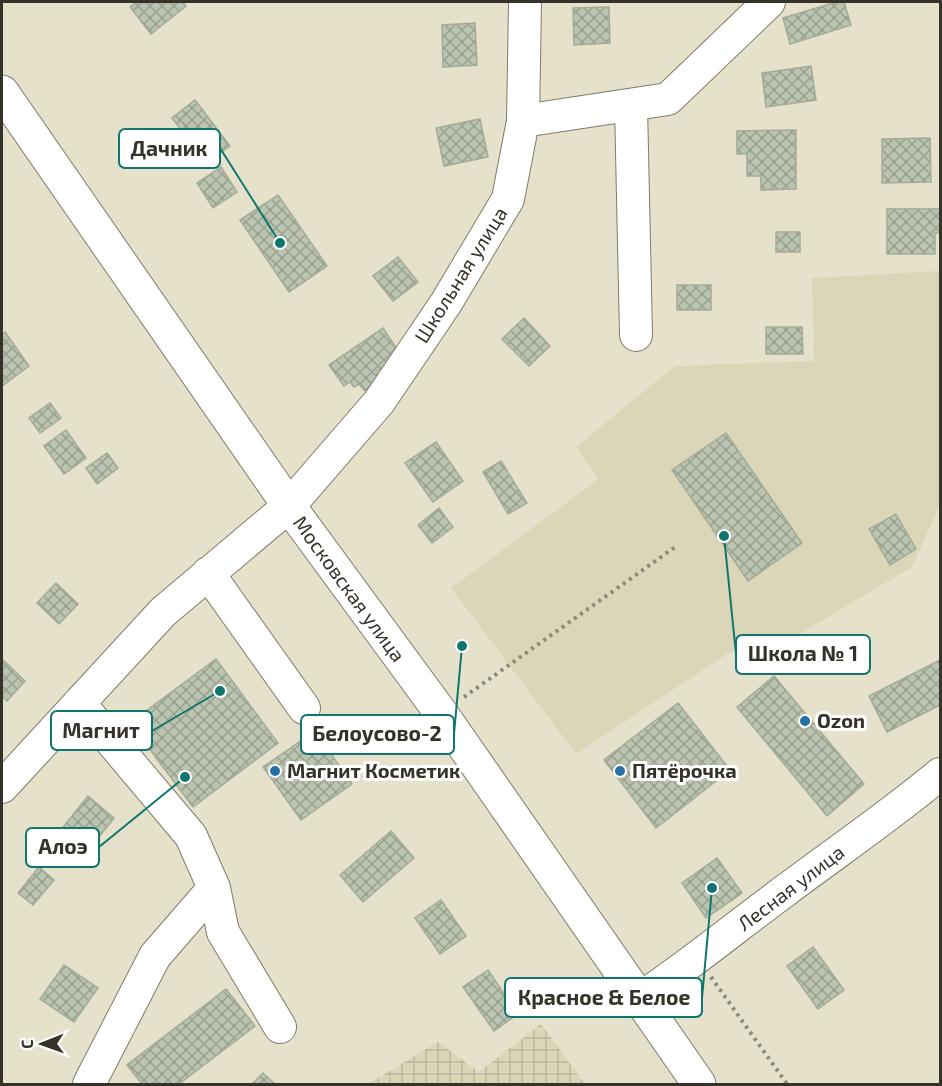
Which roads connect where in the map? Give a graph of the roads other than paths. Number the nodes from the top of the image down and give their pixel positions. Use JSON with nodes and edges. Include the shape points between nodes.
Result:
{"nodes":[{"id":1,"x":525,"y":2,"type":"edge"},
{"id":2,"x":769,"y":2,"type":"edge"},
{"id":3,"x":2,"y":92,"type":"edge"},
{"id":4,"x":631,"y":105,"type":"junction"},
{"id":5,"x":523,"y":121,"type":"junction"},
{"id":6,"x":636,"y":335,"type":"dead end"},
{"id":7,"x":289,"y":506,"type":"junction"},
{"id":8,"x":208,"y":573,"type":"junction"},
{"id":9,"x":79,"y":703,"type":"junction"},
{"id":10,"x":304,"y":708,"type":"dead end"},
{"id":11,"x":940,"y":774,"type":"edge"},
{"id":12,"x":2,"y":787,"type":"edge"},
{"id":13,"x":214,"y":888,"type":"junction"},
{"id":14,"x":639,"y":999,"type":"junction"},
{"id":15,"x":280,"y":1027,"type":"dead end"},
{"id":16,"x":89,"y":1084,"type":"edge"},
{"id":17,"x":699,"y":1084,"type":"edge"}],
"edges":[{"from":1,"to":5,"type":"street","name":"Школьная улица"},
{"from":2,"to":4,"type":"street","via":[[668,99]]},
{"from":3,"to":7,"type":"highway","name":"Московская улица"},
{"from":4,"to":5,"type":"street"},
{"from":4,"to":6,"type":"street"},
{"from":5,"to":7,"type":"street","name":"Школьная улица","via":[[508,199],[446,303],[379,402]]},
{"from":7,"to":8,"type":"street","name":"Школьная улица"},
{"from":7,"to":14,"type":"highway","name":"Московская улица","via":[[441,713]]},
{"from":8,"to":9,"type":"street","name":"Школьная улица","via":[[163,612]]},
{"from":8,"to":10,"type":"street"},
{"from":9,"to":12,"type":"street","name":"Школьная улица"},
{"from":9,"to":13,"type":"street","via":[[191,836]]},
{"from":11,"to":14,"type":"street","name":"Лесная улица","via":[[698,959]]},
{"from":13,"to":15,"type":"street","via":[[223,932]]},
{"from":13,"to":16,"type":"street","via":[[155,956]]},
{"from":14,"to":17,"type":"highway","name":"Московская улица"}]}
